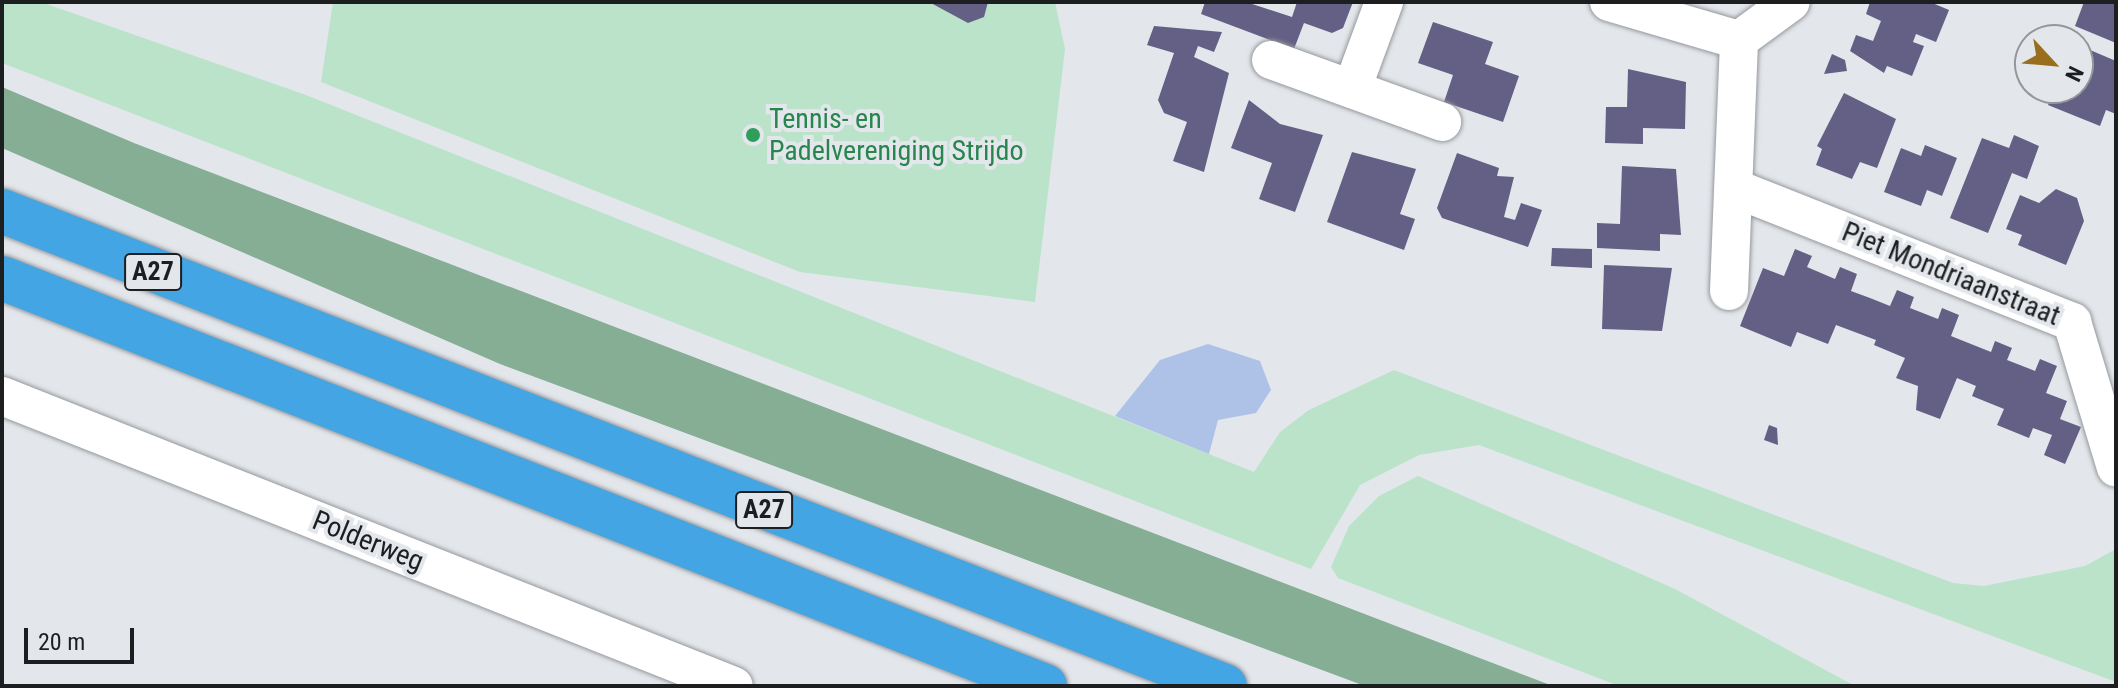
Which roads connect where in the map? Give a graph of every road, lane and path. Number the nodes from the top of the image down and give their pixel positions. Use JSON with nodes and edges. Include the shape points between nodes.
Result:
{"nodes":[{"id":1,"x":1384,"y":2,"type":"edge"},
{"id":2,"x":1609,"y":2,"type":"edge"},
{"id":3,"x":1791,"y":2,"type":"edge"},
{"id":4,"x":1739,"y":40,"type":"junction"},
{"id":5,"x":1271,"y":60,"type":"dead end"},
{"id":6,"x":1352,"y":89,"type":"junction"},
{"id":7,"x":1442,"y":122,"type":"dead end"},
{"id":8,"x":1734,"y":188,"type":"junction"},
{"id":9,"x":2,"y":211,"type":"edge"},
{"id":10,"x":2,"y":278,"type":"edge"},
{"id":11,"x":1729,"y":291,"type":"dead end"},
{"id":12,"x":2,"y":396,"type":"edge"},
{"id":13,"x":2116,"y":468,"type":"edge"},
{"id":14,"x":734,"y":686,"type":"edge"},
{"id":15,"x":1045,"y":686,"type":"edge"},
{"id":16,"x":1225,"y":686,"type":"edge"}],
"edges":[{"from":1,"to":6,"type":"street"},
{"from":2,"to":4,"type":"street"},
{"from":3,"to":4,"type":"street"},
{"from":4,"to":8,"type":"street"},
{"from":5,"to":6,"type":"street"},
{"from":6,"to":7,"type":"street"},
{"from":8,"to":11,"type":"street"},
{"from":8,"to":13,"type":"street","name":"Piet Mondriaanstraat","via":[[2072,322]]},
{"from":9,"to":16,"type":"highway","number":"A27"},
{"from":10,"to":15,"type":"highway","number":"A27"},
{"from":12,"to":14,"type":"street","name":"Polderweg"}]}
